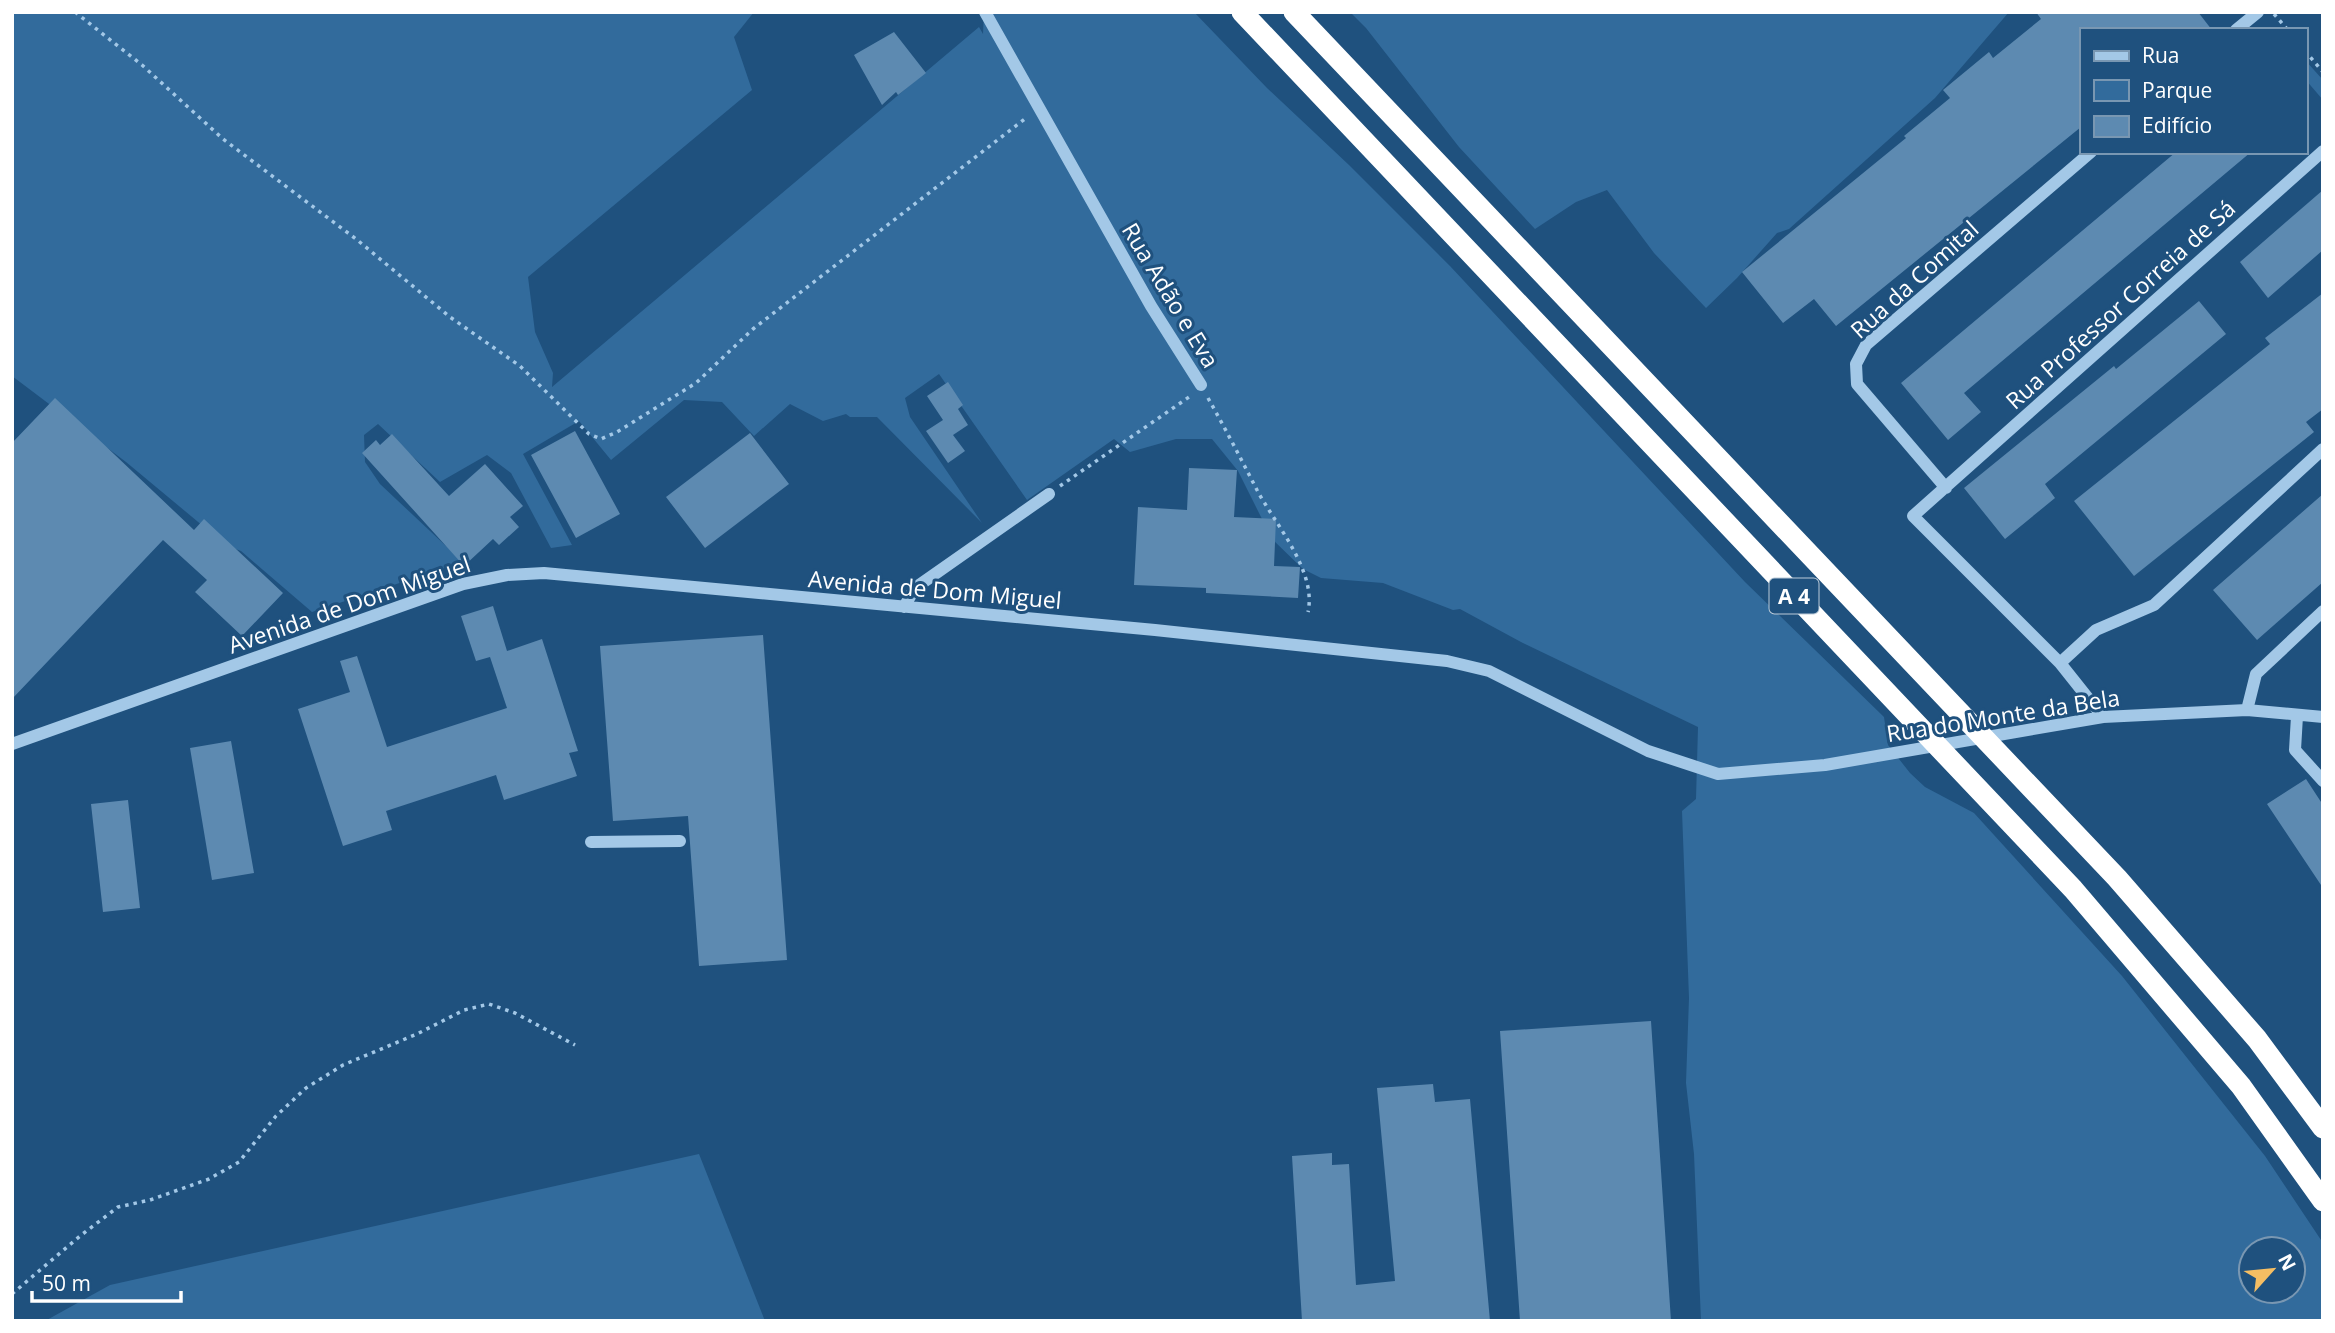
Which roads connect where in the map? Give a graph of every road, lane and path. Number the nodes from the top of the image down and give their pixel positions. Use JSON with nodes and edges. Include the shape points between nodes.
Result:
{"nodes":[{"id":1,"x":75,"y":12,"type":"edge"},
{"id":2,"x":985,"y":12,"type":"edge"},
{"id":3,"x":1242,"y":12,"type":"edge"},
{"id":4,"x":1294,"y":12,"type":"edge"},
{"id":5,"x":2258,"y":12,"type":"edge"},
{"id":6,"x":2273,"y":12,"type":"edge"},
{"id":7,"x":2238,"y":28,"type":"edge"},
{"id":8,"x":2286,"y":28,"type":"edge"},
{"id":9,"x":2307,"y":53,"type":"edge"},
{"id":10,"x":2323,"y":72,"type":"edge"},
{"id":11,"x":1039,"y":108,"type":"junction"},
{"id":12,"x":2323,"y":151,"type":"edge"},
{"id":13,"x":2089,"y":154,"type":"edge"},
{"id":14,"x":1201,"y":385,"type":"junction"},
{"id":15,"x":2323,"y":449,"type":"edge"},
{"id":16,"x":1946,"y":488,"type":"junction"},
{"id":17,"x":1049,"y":494,"type":"joint"},
{"id":18,"x":904,"y":607,"type":"junction"},
{"id":19,"x":2323,"y":611,"type":"edge"},
{"id":20,"x":1308,"y":612,"type":"dead end"},
{"id":21,"x":2060,"y":663,"type":"junction"},
{"id":22,"x":2247,"y":710,"type":"junction"},
{"id":23,"x":2297,"y":716,"type":"junction"},
{"id":24,"x":2103,"y":717,"type":"junction"},
{"id":25,"x":2323,"y":718,"type":"edge"},
{"id":26,"x":12,"y":744,"type":"edge"},
{"id":27,"x":1858,"y":759,"type":"joint"},
{"id":28,"x":2323,"y":781,"type":"edge"},
{"id":29,"x":680,"y":841,"type":"dead end"},
{"id":30,"x":591,"y":842,"type":"dead end"},
{"id":31,"x":575,"y":1045,"type":"dead end"},
{"id":32,"x":2323,"y":1128,"type":"edge"},
{"id":33,"x":2323,"y":1201,"type":"edge"},
{"id":34,"x":12,"y":1294,"type":"edge"}],
"edges":[{"from":1,"to":11,"type":"path","via":[[223,139],[450,317],[520,366],[590,434],[601,439],[696,383],[752,329]]},
{"from":2,"to":11,"type":"street","name":"Rua Adão e Eva"},
{"from":3,"to":33,"type":"highway","number":"A 4","via":[[2073,889],[2241,1086]]},
{"from":4,"to":32,"type":"highway","number":"A 4","via":[[2117,878],[2257,1039]]},
{"from":5,"to":7,"type":"street"},
{"from":6,"to":8,"type":"path"},
{"from":9,"to":10,"type":"path"},
{"from":11,"to":14,"type":"street","name":"Rua Adão e Eva"},
{"from":12,"to":16,"type":"street","name":"Rua Professor Correia de Sá"},
{"from":13,"to":16,"type":"street","name":"Rua da Comital","via":[[1866,345],[1856,364],[1857,384]]},
{"from":14,"to":17,"type":"path","name":"Rua Adão e Eva"},
{"from":14,"to":20,"type":"path","via":[[1298,559],[1311,598]]},
{"from":15,"to":21,"type":"street","via":[[2154,605],[2096,630]]},
{"from":16,"to":21,"type":"street","name":"Rua Professor Correia de Sá","via":[[1913,516]]},
{"from":17,"to":18,"type":"street","via":[[915,588]]},
{"from":18,"to":26,"type":"street","name":"Avenida de Dom Miguel","via":[[544,573],[507,575],[463,584]]},
{"from":18,"to":27,"type":"street","name":"Avenida de Dom Miguel","via":[[1447,661],[1489,671],[1648,751],[1718,774]]},
{"from":19,"to":22,"type":"street","via":[[2256,674]]},
{"from":21,"to":24,"type":"street"},
{"from":22,"to":23,"type":"street","name":"Rua do Monte da Bela"},
{"from":22,"to":24,"type":"street","name":"Rua do Monte da Bela"},
{"from":23,"to":25,"type":"street","name":"Rua do Monte da Bela"},
{"from":23,"to":28,"type":"street","via":[[2295,750]]},
{"from":24,"to":27,"type":"street","name":"Rua do Monte da Bela"},
{"from":29,"to":30,"type":"street"},
{"from":31,"to":34,"type":"path","via":[[489,1004],[464,1010],[306,1088],[239,1162],[209,1179],[118,1208]]}]}
